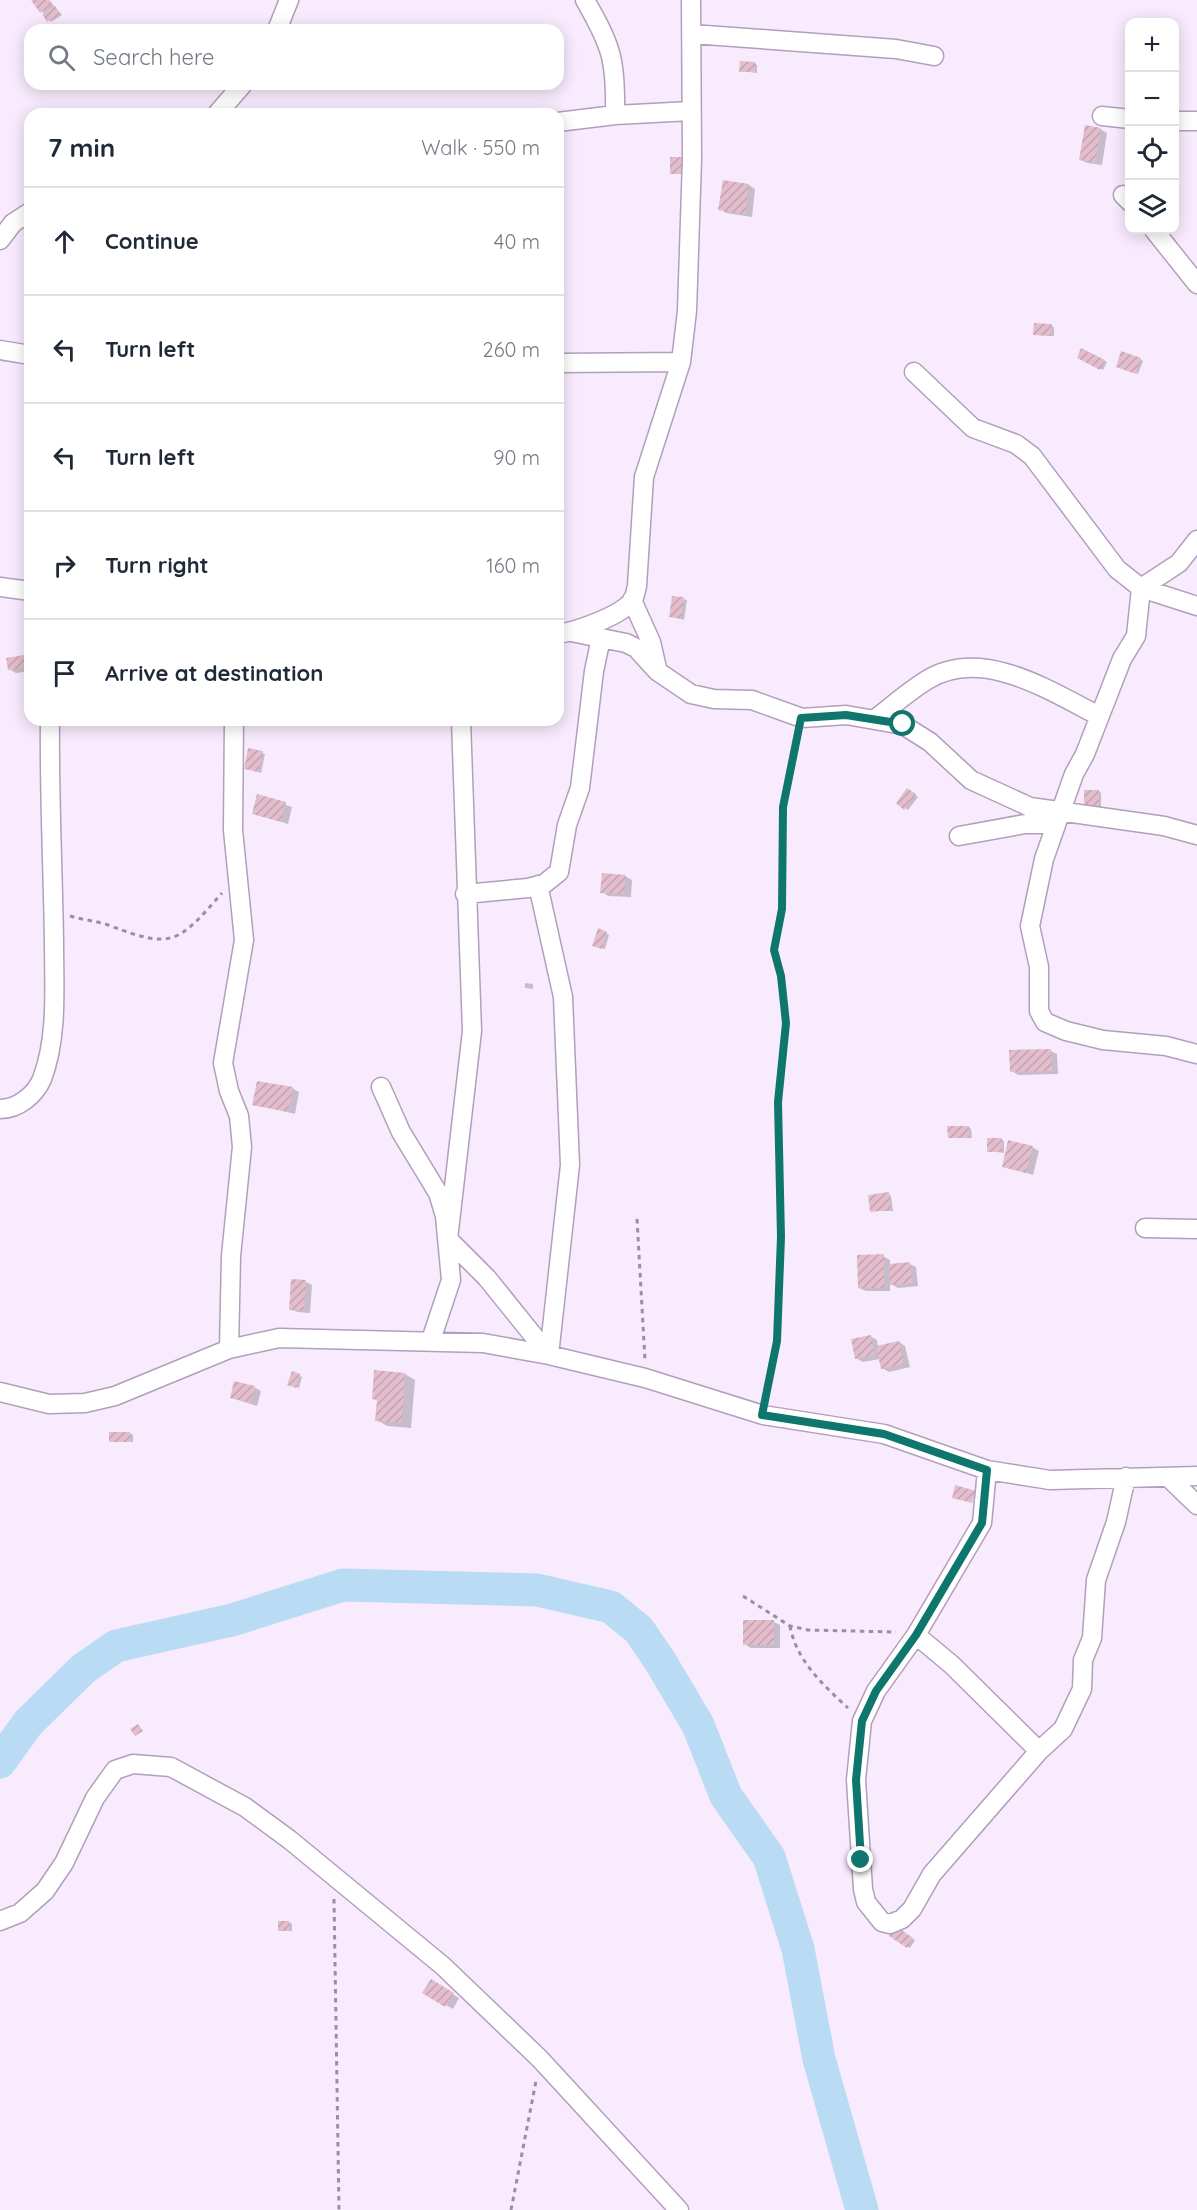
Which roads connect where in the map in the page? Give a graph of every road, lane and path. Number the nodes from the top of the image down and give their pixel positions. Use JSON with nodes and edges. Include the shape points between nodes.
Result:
{"nodes":[{"id":1,"x":289,"y":0,"type":"edge"},
{"id":2,"x":585,"y":0,"type":"edge"},
{"id":3,"x":691,"y":0,"type":"edge"},
{"id":4,"x":279,"y":24,"type":"edge"},
{"id":5,"x":692,"y":34,"type":"junction"},
{"id":6,"x":934,"y":56,"type":"dead end"},
{"id":7,"x":238,"y":90,"type":"edge"},
{"id":8,"x":222,"y":108,"type":"edge"},
{"id":9,"x":691,"y":111,"type":"junction"},
{"id":10,"x":615,"y":115,"type":"junction"},
{"id":11,"x":1102,"y":116,"type":"dead end"},
{"id":12,"x":1125,"y":118,"type":"edge"},
{"id":13,"x":564,"y":121,"type":"edge"},
{"id":14,"x":1179,"y":121,"type":"edge"},
{"id":15,"x":1197,"y":121,"type":"edge"},
{"id":16,"x":24,"y":216,"type":"edge"},
{"id":17,"x":1157,"y":234,"type":"edge"},
{"id":18,"x":0,"y":240,"type":"edge"},
{"id":19,"x":1197,"y":284,"type":"edge"},
{"id":20,"x":0,"y":350,"type":"edge"},
{"id":21,"x":24,"y":354,"type":"edge"},
{"id":22,"x":681,"y":362,"type":"junction"},
{"id":23,"x":564,"y":363,"type":"edge"},
{"id":24,"x":914,"y":372,"type":"dead end"},
{"id":25,"x":1197,"y":540,"type":"edge"},
{"id":26,"x":0,"y":587,"type":"edge"},
{"id":27,"x":1141,"y":588,"type":"junction"},
{"id":28,"x":24,"y":590,"type":"edge"},
{"id":29,"x":632,"y":600,"type":"junction"},
{"id":30,"x":1197,"y":606,"type":"edge"},
{"id":31,"x":565,"y":633,"type":"edge"},
{"id":32,"x":601,"y":638,"type":"junction"},
{"id":33,"x":657,"y":671,"type":"junction"},
{"id":34,"x":1099,"y":716,"type":"junction"},
{"id":35,"x":801,"y":718,"type":"junction"},
{"id":36,"x":875,"y":719,"type":"junction"},
{"id":37,"x":50,"y":726,"type":"edge"},
{"id":38,"x":234,"y":726,"type":"edge"},
{"id":39,"x":461,"y":726,"type":"edge"},
{"id":40,"x":1059,"y":817,"type":"junction"},
{"id":41,"x":1197,"y":835,"type":"edge"},
{"id":42,"x":958,"y":837,"type":"dead end"},
{"id":43,"x":236,"y":875,"type":"junction"},
{"id":44,"x":538,"y":885,"type":"junction"},
{"id":45,"x":465,"y":894,"type":"junction"},
{"id":46,"x":54,"y":906,"type":"junction"},
{"id":47,"x":1197,"y":1054,"type":"edge"},
{"id":48,"x":381,"y":1087,"type":"dead end"},
{"id":49,"x":0,"y":1109,"type":"edge"},
{"id":50,"x":636,"y":1219,"type":"dead end"},
{"id":51,"x":1145,"y":1228,"type":"dead end"},
{"id":52,"x":1197,"y":1229,"type":"edge"},
{"id":53,"x":448,"y":1239,"type":"junction"},
{"id":54,"x":431,"y":1340,"type":"junction"},
{"id":55,"x":229,"y":1349,"type":"junction"},
{"id":56,"x":549,"y":1355,"type":"junction"},
{"id":57,"x":645,"y":1378,"type":"junction"},
{"id":58,"x":0,"y":1392,"type":"edge"},
{"id":59,"x":762,"y":1415,"type":"junction"},
{"id":60,"x":987,"y":1470,"type":"junction"},
{"id":61,"x":1197,"y":1476,"type":"edge"},
{"id":62,"x":1168,"y":1477,"type":"junction"},
{"id":63,"x":1126,"y":1478,"type":"junction"},
{"id":64,"x":1197,"y":1505,"type":"edge"},
{"id":65,"x":743,"y":1596,"type":"dead end"},
{"id":66,"x":790,"y":1626,"type":"junction"},
{"id":67,"x":916,"y":1635,"type":"junction"},
{"id":68,"x":862,"y":1721,"type":"junction"},
{"id":69,"x":1039,"y":1751,"type":"junction"},
{"id":70,"x":333,"y":1874,"type":"junction"},
{"id":71,"x":0,"y":1921,"type":"edge"},
{"id":72,"x":540,"y":2059,"type":"junction"},
{"id":73,"x":339,"y":2210,"type":"edge"},
{"id":74,"x":511,"y":2210,"type":"edge"},
{"id":75,"x":679,"y":2210,"type":"edge"}],
"edges":[{"from":1,"to":4,"type":"street"},
{"from":2,"to":10,"type":"street","via":[[611,50]]},
{"from":3,"to":5,"type":"street"},
{"from":5,"to":6,"type":"street","via":[[896,49]]},
{"from":5,"to":9,"type":"street"},
{"from":7,"to":8,"type":"street"},
{"from":9,"to":10,"type":"street"},
{"from":9,"to":22,"type":"street","via":[[687,311]]},
{"from":10,"to":13,"type":"street"},
{"from":11,"to":12,"type":"street"},
{"from":14,"to":15,"type":"street"},
{"from":16,"to":18,"type":"street"},
{"from":17,"to":19,"type":"street"},
{"from":20,"to":21,"type":"street"},
{"from":22,"to":23,"type":"street"},
{"from":22,"to":29,"type":"street","via":[[644,477],[637,586]]},
{"from":24,"to":27,"type":"street","via":[[973,428],[1016,444],[1032,456],[1117,569]]},
{"from":25,"to":27,"type":"street","via":[[1179,562]]},
{"from":26,"to":28,"type":"street"},
{"from":27,"to":30,"type":"street"},
{"from":27,"to":34,"type":"street","via":[[1136,636],[1122,659]]},
{"from":29,"to":31,"type":"street","via":[[616,612]]},
{"from":29,"to":33,"type":"street","via":[[651,642]]},
{"from":31,"to":32,"type":"street"},
{"from":32,"to":33,"type":"street","via":[[636,648]]},
{"from":32,"to":44,"type":"street","via":[[580,788],[567,825],[559,872]]},
{"from":33,"to":35,"type":"street","via":[[691,694],[752,700]]},
{"from":34,"to":36,"type":"street","via":[[1014,674],[963,670],[928,680]]},
{"from":34,"to":40,"type":"street"},
{"from":35,"to":36,"type":"street","via":[[846,715]]},
{"from":35,"to":59,"type":"path","via":[[783,807],[782,909],[774,950],[786,1023],[778,1102],[781,1237],[777,1341]]},
{"from":36,"to":40,"type":"street","via":[[903,724],[930,742],[971,780]]},
{"from":37,"to":46,"type":"street"},
{"from":38,"to":43,"type":"street"},
{"from":39,"to":45,"type":"street"},
{"from":40,"to":41,"type":"street","via":[[1164,826]]},
{"from":40,"to":42,"type":"street"},
{"from":40,"to":47,"type":"street","via":[[1044,859],[1030,926],[1039,968],[1042,1018],[1052,1025],[1103,1040],[1166,1046]]},
{"from":43,"to":46,"type":"path","via":[[191,926],[165,940],[128,933]]},
{"from":43,"to":55,"type":"street","via":[[244,940],[223,1064],[239,1116],[242,1148],[231,1256]]},
{"from":44,"to":45,"type":"street"},
{"from":44,"to":56,"type":"street","via":[[563,997],[570,1165]]},
{"from":45,"to":53,"type":"street","via":[[472,1031]]},
{"from":46,"to":49,"type":"street","via":[[51,1046],[41,1081],[29,1098],[17,1106]]},
{"from":48,"to":53,"type":"street","via":[[400,1132],[438,1193]]},
{"from":50,"to":57,"type":"path"},
{"from":51,"to":52,"type":"street"},
{"from":53,"to":54,"type":"street","via":[[451,1280]]},
{"from":53,"to":56,"type":"street","via":[[487,1278]]},
{"from":54,"to":55,"type":"street","via":[[279,1338]]},
{"from":54,"to":56,"type":"street","via":[[483,1343]]},
{"from":55,"to":58,"type":"street","via":[[115,1396],[85,1403],[49,1404]]},
{"from":56,"to":57,"type":"street"},
{"from":57,"to":59,"type":"street"},
{"from":59,"to":60,"type":"street","via":[[884,1434]]},
{"from":60,"to":63,"type":"street","via":[[1050,1480]]},
{"from":60,"to":67,"type":"street","via":[[982,1523]]},
{"from":61,"to":62,"type":"street"},
{"from":62,"to":63,"type":"street"},
{"from":62,"to":64,"type":"street"},
{"from":63,"to":69,"type":"street","via":[[1096,1580],[1092,1638],[1083,1660],[1082,1689],[1063,1730]]},
{"from":65,"to":66,"type":"path"},
{"from":66,"to":67,"type":"path"},
{"from":66,"to":68,"type":"path","via":[[794,1646],[803,1660]]},
{"from":67,"to":68,"type":"street","via":[[876,1691]]},
{"from":67,"to":69,"type":"street"},
{"from":68,"to":69,"type":"street","via":[[856,1780],[863,1889],[866,1902],[887,1924],[907,1914],[932,1874]]},
{"from":70,"to":71,"type":"street","via":[[245,1808],[171,1767],[133,1764],[116,1770],[95,1798],[64,1863],[45,1891],[20,1912]]},
{"from":70,"to":72,"type":"street","via":[[443,1966]]},
{"from":70,"to":73,"type":"path"},
{"from":72,"to":74,"type":"path"},
{"from":72,"to":75,"type":"street"}]}
